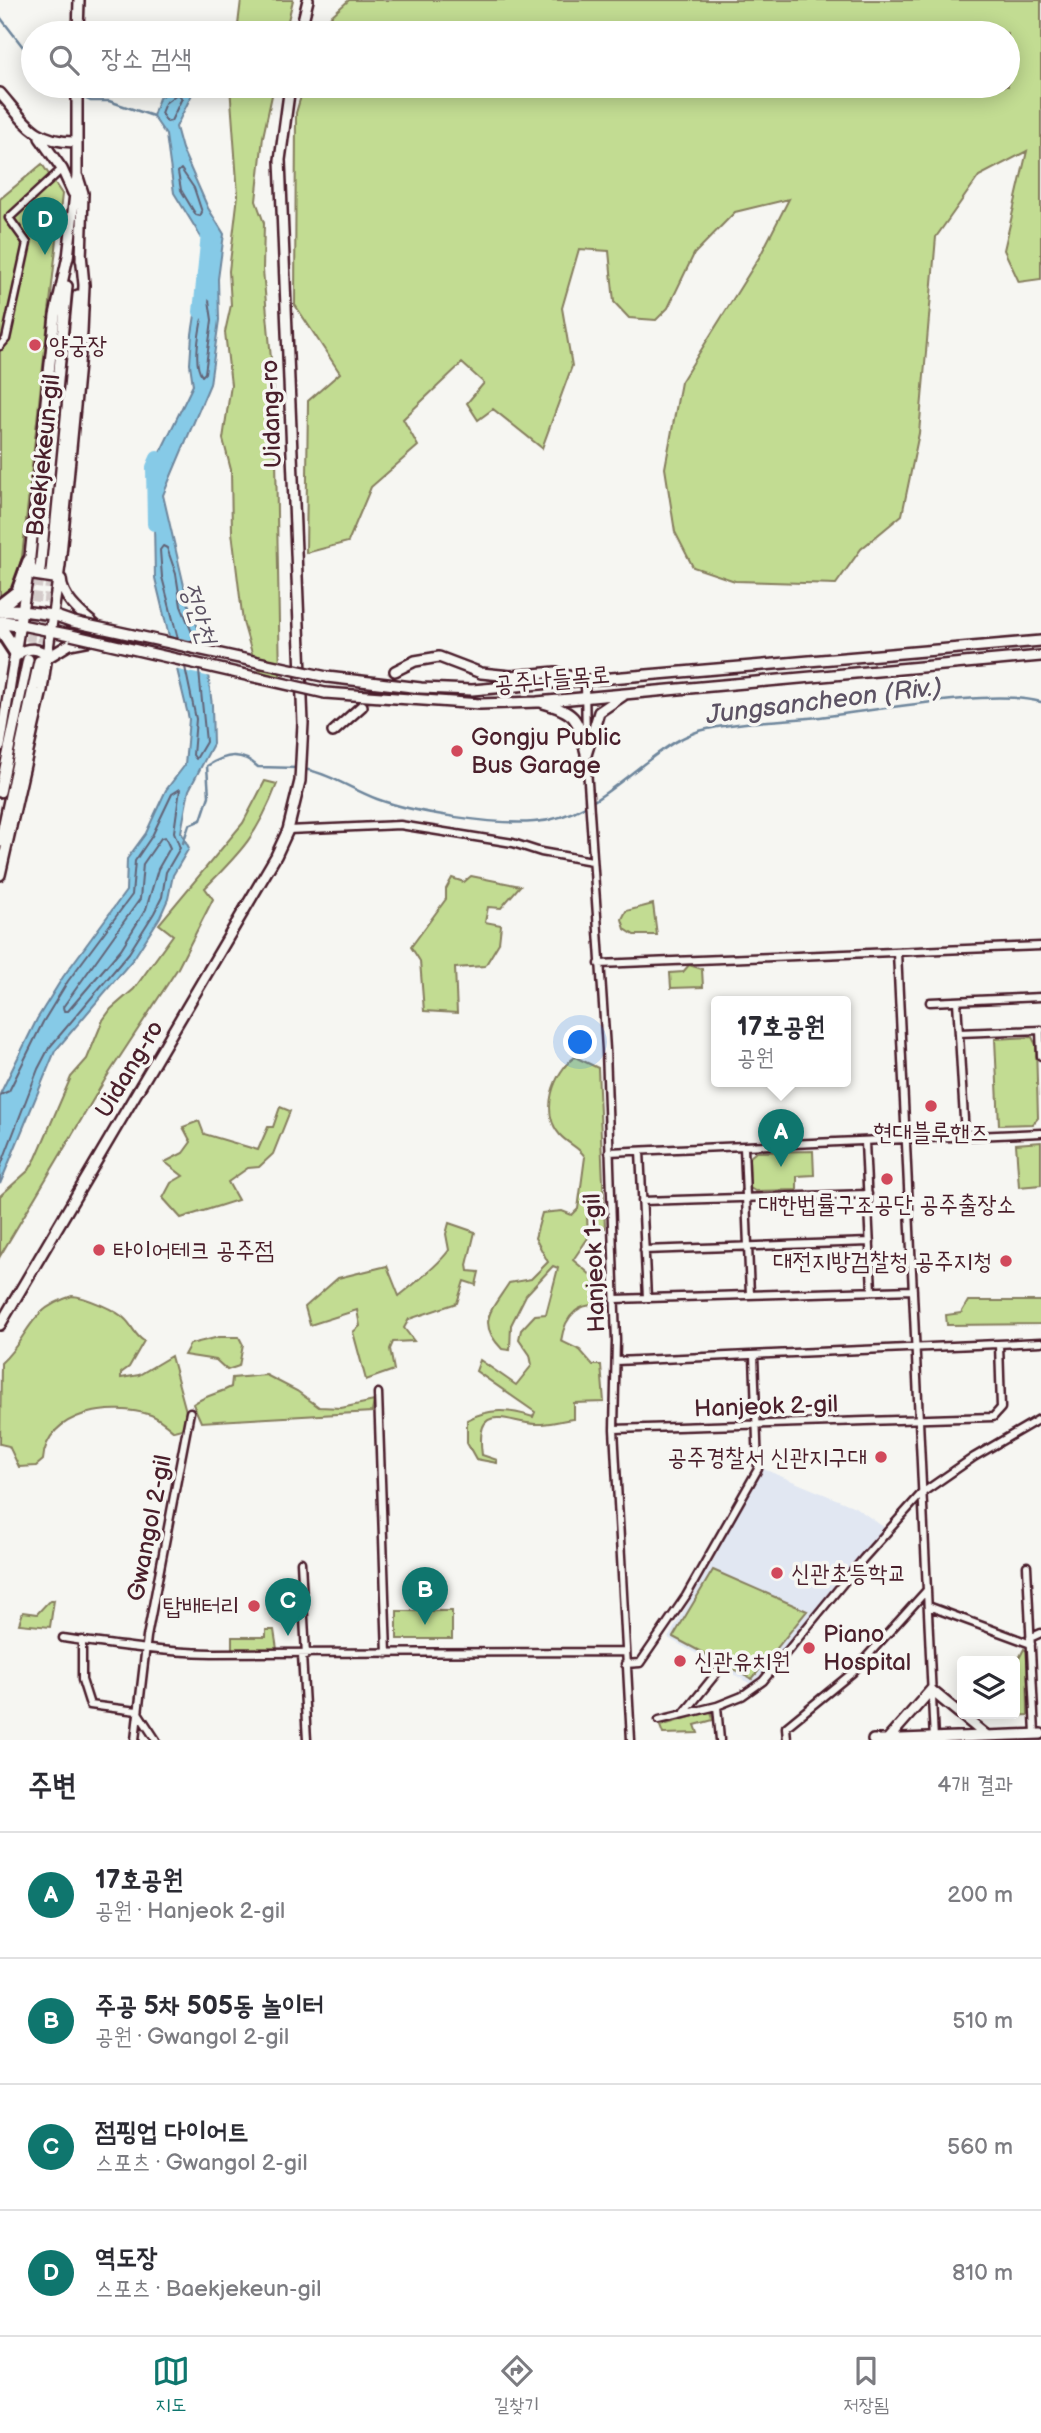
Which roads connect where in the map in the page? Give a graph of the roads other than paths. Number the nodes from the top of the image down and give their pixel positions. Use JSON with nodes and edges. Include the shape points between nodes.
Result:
{"nodes":[{"id":1,"x":79,"y":0,"type":"edge"},
{"id":2,"x":308,"y":0,"type":"edge"},
{"id":3,"x":78,"y":21,"type":"edge"},
{"id":4,"x":303,"y":21,"type":"edge"},
{"id":5,"x":0,"y":93,"type":"edge"},
{"id":6,"x":77,"y":98,"type":"edge"},
{"id":7,"x":288,"y":98,"type":"edge"},
{"id":8,"x":34,"y":132,"type":"junction"},
{"id":9,"x":77,"y":142,"type":"junction"},
{"id":10,"x":62,"y":169,"type":"junction"},
{"id":11,"x":77,"y":175,"type":"junction"},
{"id":12,"x":73,"y":193,"type":"junction"},
{"id":13,"x":81,"y":254,"type":"junction"},
{"id":14,"x":68,"y":256,"type":"junction"},
{"id":15,"x":0,"y":346,"type":"edge"},
{"id":16,"x":29,"y":562,"type":"junction"},
{"id":17,"x":60,"y":565,"type":"junction"},
{"id":18,"x":0,"y":608,"type":"edge"},
{"id":19,"x":22,"y":611,"type":"junction"},
{"id":20,"x":54,"y":615,"type":"junction"},
{"id":21,"x":0,"y":622,"type":"edge"},
{"id":22,"x":20,"y":625,"type":"junction"},
{"id":23,"x":96,"y":626,"type":"junction"},
{"id":24,"x":0,"y":628,"type":"edge"},
{"id":25,"x":51,"y":631,"type":"junction"},
{"id":26,"x":71,"y":639,"type":"junction"},
{"id":27,"x":1041,"y":641,"type":"edge"},
{"id":28,"x":1041,"y":656,"type":"edge"},
{"id":29,"x":22,"y":657,"type":"junction"},
{"id":30,"x":43,"y":659,"type":"junction"},
{"id":31,"x":395,"y":671,"type":"tunnel mouth"},
{"id":32,"x":585,"y":681,"type":"junction"},
{"id":33,"x":631,"y":691,"type":"junction"},
{"id":34,"x":585,"y":696,"type":"junction"},
{"id":35,"x":537,"y":702,"type":"junction"},
{"id":36,"x":362,"y":706,"type":"tunnel mouth"},
{"id":37,"x":333,"y":732,"type":"dead end"},
{"id":38,"x":0,"y":746,"type":"edge"},
{"id":39,"x":586,"y":755,"type":"junction"},
{"id":40,"x":0,"y":792,"type":"edge"},
{"id":41,"x":288,"y":830,"type":"junction"},
{"id":42,"x":0,"y":842,"type":"edge"},
{"id":43,"x":592,"y":861,"type":"junction"},
{"id":44,"x":0,"y":875,"type":"edge"},
{"id":45,"x":1041,"y":946,"type":"edge"},
{"id":46,"x":897,"y":952,"type":"junction"},
{"id":47,"x":599,"y":964,"type":"junction"},
{"id":48,"x":1041,"y":997,"type":"edge"},
{"id":49,"x":957,"y":1001,"type":"junction"},
{"id":50,"x":929,"y":1002,"type":"dead end"},
{"id":51,"x":1040,"y":1030,"type":"edge"},
{"id":52,"x":959,"y":1033,"type":"junction"},
{"id":53,"x":1041,"y":1056,"type":"edge"},
{"id":54,"x":1041,"y":1133,"type":"edge"},
{"id":55,"x":965,"y":1136,"type":"junction"},
{"id":56,"x":906,"y":1139,"type":"junction"},
{"id":57,"x":865,"y":1142,"type":"junction"},
{"id":58,"x":744,"y":1147,"type":"junction"},
{"id":59,"x":640,"y":1151,"type":"junction"},
{"id":60,"x":609,"y":1152,"type":"junction"},
{"id":61,"x":868,"y":1195,"type":"junction"},
{"id":62,"x":746,"y":1198,"type":"junction"},
{"id":63,"x":642,"y":1201,"type":"junction"},
{"id":64,"x":870,"y":1242,"type":"junction"},
{"id":65,"x":748,"y":1246,"type":"junction"},
{"id":66,"x":644,"y":1250,"type":"junction"},
{"id":67,"x":913,"y":1290,"type":"junction"},
{"id":68,"x":872,"y":1291,"type":"junction"},
{"id":69,"x":750,"y":1295,"type":"junction"},
{"id":70,"x":647,"y":1298,"type":"junction"},
{"id":71,"x":615,"y":1299,"type":"junction"},
{"id":72,"x":0,"y":1325,"type":"edge"},
{"id":73,"x":1041,"y":1342,"type":"edge"},
{"id":74,"x":999,"y":1345,"type":"junction"},
{"id":75,"x":915,"y":1348,"type":"junction"},
{"id":76,"x":754,"y":1355,"type":"junction"},
{"id":77,"x":616,"y":1361,"type":"junction"},
{"id":78,"x":378,"y":1393,"type":"dead end"},
{"id":79,"x":190,"y":1412,"type":"dead end"},
{"id":80,"x":1041,"y":1418,"type":"edge"},
{"id":81,"x":919,"y":1420,"type":"junction"},
{"id":82,"x":757,"y":1426,"type":"junction"},
{"id":83,"x":614,"y":1429,"type":"junction"},
{"id":84,"x":922,"y":1493,"type":"junction"},
{"id":85,"x":301,"y":1562,"type":"dead end"},
{"id":86,"x":1027,"y":1566,"type":"dead end"},
{"id":87,"x":927,"y":1590,"type":"junction"},
{"id":88,"x":928,"y":1606,"type":"junction"},
{"id":89,"x":1041,"y":1633,"type":"edge"},
{"id":90,"x":63,"y":1638,"type":"dead end"},
{"id":91,"x":82,"y":1640,"type":"junction"},
{"id":92,"x":1031,"y":1642,"type":"junction"},
{"id":93,"x":145,"y":1651,"type":"junction"},
{"id":94,"x":625,"y":1651,"type":"junction"},
{"id":95,"x":387,"y":1654,"type":"junction"},
{"id":96,"x":304,"y":1655,"type":"junction"},
{"id":97,"x":625,"y":1664,"type":"junction"},
{"id":98,"x":719,"y":1670,"type":"dead end"},
{"id":99,"x":931,"y":1690,"type":"junction"},
{"id":100,"x":702,"y":1691,"type":"junction"},
{"id":101,"x":713,"y":1707,"type":"junction"},
{"id":102,"x":137,"y":1711,"type":"junction"},
{"id":103,"x":685,"y":1713,"type":"junction"},
{"id":104,"x":659,"y":1720,"type":"dead end"},
{"id":105,"x":1038,"y":1734,"type":"edge"},
{"id":106,"x":985,"y":1738,"type":"edge"},
{"id":107,"x":934,"y":1739,"type":"edge"},
{"id":108,"x":135,"y":1740,"type":"edge"},
{"id":109,"x":156,"y":1740,"type":"edge"},
{"id":110,"x":307,"y":1740,"type":"edge"},
{"id":111,"x":631,"y":1740,"type":"edge"},
{"id":112,"x":720,"y":1740,"type":"edge"},
{"id":113,"x":787,"y":1740,"type":"edge"},
{"id":114,"x":873,"y":1740,"type":"edge"},
{"id":115,"x":887,"y":1740,"type":"edge"}],
"edges":[{"from":1,"to":3,"type":"main road"},
{"from":2,"to":4,"type":"main road"},
{"from":5,"to":8,"type":"main road"},
{"from":6,"to":9,"type":"main road","name":"Baekjekeun-gil"},
{"from":7,"to":41,"type":"main road","name":"Uidang-ro","via":[[280,160],[303,742],[300,781]]},
{"from":8,"to":9,"type":"main road","via":[[56,142]]},
{"from":8,"to":10,"type":"main road"},
{"from":9,"to":11,"type":"main road","name":"Baekjekeun-gil"},
{"from":10,"to":12,"type":"main road"},
{"from":10,"to":15,"type":"street","via":[[9,218],[27,243],[6,339]]},
{"from":11,"to":12,"type":"main road","name":"Baekjekeun-gil"},
{"from":11,"to":13,"type":"main road","name":"Baekjekeun-gil","via":[[83,193]]},
{"from":12,"to":14,"type":"main road","name":"Baekjekeun-gil"},
{"from":13,"to":14,"type":"main road","name":"Baekjekeun-gil","via":[[46,571]]},
{"from":13,"to":17,"type":"main road","via":[[82,332]]},
{"from":14,"to":16,"type":"main road","via":[[55,315]]},
{"from":16,"to":17,"type":"main road","via":[[34,575],[47,578],[57,576]]},
{"from":16,"to":18,"type":"highway","via":[[18,592]]},
{"from":16,"to":19,"type":"main road"},
{"from":17,"to":20,"type":"main road"},
{"from":17,"to":23,"type":"main road","via":[[62,587],[75,608]]},
{"from":18,"to":19,"type":"highway"},
{"from":19,"to":20,"type":"main road","name":"공주나들목로"},
{"from":19,"to":22,"type":"main road"},
{"from":20,"to":23,"type":"main road","name":"공주나들목로","bridge":true},
{"from":20,"to":25,"type":"main road"},
{"from":21,"to":22,"type":"highway"},
{"from":22,"to":25,"type":"main road","name":"공주나들목로"},
{"from":22,"to":29,"type":"main road"},
{"from":23,"to":32,"type":"main road","name":"공주나들목로","bridge":true,"via":[[327,677],[421,688],[472,690]]},
{"from":24,"to":29,"type":"highway"},
{"from":25,"to":26,"type":"main road","name":"공주나들목로"},
{"from":25,"to":30,"type":"main road"},
{"from":26,"to":30,"type":"main road"},
{"from":26,"to":35,"type":"main road","name":"공주나들목로","bridge":true,"via":[[325,693],[480,704]]},
{"from":27,"to":32,"type":"main road","name":"공주나들목로"},
{"from":28,"to":33,"type":"main road","name":"공주나들목로"},
{"from":29,"to":30,"type":"main road","via":[[24,649],[37,649]]},
{"from":29,"to":38,"type":"main road"},
{"from":29,"to":40,"type":"main road"},
{"from":30,"to":42,"type":"main road"},
{"from":30,"to":44,"type":"main road","via":[[29,750]]},
{"from":31,"to":32,"type":"main road","via":[[439,657],[481,673],[556,672]]},
{"from":32,"to":34,"type":"street","name":"Hanjeok 1-gil"},
{"from":33,"to":34,"type":"main road","name":"공주나들목로"},
{"from":33,"to":39,"type":"main road","via":[[598,712]]},
{"from":34,"to":35,"type":"main road","name":"공주나들목로"},
{"from":34,"to":39,"type":"street","name":"Hanjeok 1-gil"},
{"from":35,"to":39,"type":"main road","via":[[565,708],[573,715]]},
{"from":36,"to":37,"type":"main road"},
{"from":39,"to":43,"type":"street","name":"Hanjeok 1-gil"},
{"from":41,"to":43,"type":"street","via":[[400,825]]},
{"from":41,"to":72,"type":"main road","name":"Uidang-ro","via":[[238,924]]},
{"from":43,"to":47,"type":"street","name":"Hanjeok 1-gil"},
{"from":45,"to":46,"type":"street"},
{"from":46,"to":47,"type":"street"},
{"from":46,"to":56,"type":"street"},
{"from":47,"to":60,"type":"street","name":"Hanjeok 1-gil"},
{"from":48,"to":49,"type":"street"},
{"from":49,"to":50,"type":"street"},
{"from":49,"to":52,"type":"street"},
{"from":51,"to":52,"type":"street"},
{"from":51,"to":53,"type":"street"},
{"from":52,"to":55,"type":"street"},
{"from":54,"to":55,"type":"street"},
{"from":55,"to":56,"type":"street"},
{"from":56,"to":57,"type":"street"},
{"from":56,"to":67,"type":"street"},
{"from":57,"to":58,"type":"street"},
{"from":57,"to":61,"type":"street"},
{"from":58,"to":59,"type":"street"},
{"from":58,"to":62,"type":"street"},
{"from":59,"to":60,"type":"street"},
{"from":59,"to":63,"type":"street"},
{"from":60,"to":71,"type":"street","name":"Hanjeok 1-gil"},
{"from":61,"to":62,"type":"street"},
{"from":61,"to":64,"type":"street"},
{"from":62,"to":63,"type":"street"},
{"from":62,"to":65,"type":"street"},
{"from":63,"to":66,"type":"street"},
{"from":64,"to":65,"type":"street"},
{"from":64,"to":68,"type":"street"},
{"from":65,"to":66,"type":"street"},
{"from":65,"to":69,"type":"street"},
{"from":66,"to":70,"type":"street"},
{"from":67,"to":68,"type":"street"},
{"from":67,"to":75,"type":"street"},
{"from":68,"to":69,"type":"street"},
{"from":69,"to":70,"type":"street"},
{"from":70,"to":71,"type":"street"},
{"from":71,"to":77,"type":"street","name":"Hanjeok 1-gil"},
{"from":73,"to":74,"type":"street","name":"Hanjeok 2-gil"},
{"from":74,"to":75,"type":"street","name":"Hanjeok 2-gil"},
{"from":74,"to":81,"type":"street","name":"Hanjeok 2-gil","via":[[999,1413]]},
{"from":75,"to":76,"type":"street","name":"Hanjeok 2-gil"},
{"from":75,"to":81,"type":"street"},
{"from":76,"to":77,"type":"street","name":"Hanjeok 2-gil"},
{"from":76,"to":82,"type":"street"},
{"from":77,"to":83,"type":"street","name":"Hanjeok 1-gil"},
{"from":78,"to":95,"type":"street"},
{"from":79,"to":93,"type":"street","name":"Gwangol 2-gil"},
{"from":80,"to":84,"type":"street"},
{"from":81,"to":82,"type":"street","name":"Hanjeok 2-gil"},
{"from":81,"to":84,"type":"street"},
{"from":82,"to":83,"type":"street","name":"Hanjeok 2-gil"},
{"from":82,"to":97,"type":"street","via":[[758,1469],[732,1517],[640,1663]]},
{"from":83,"to":94,"type":"street","name":"Hanjeok 1-gil"},
{"from":84,"to":87,"type":"street"},
{"from":84,"to":101,"type":"street","via":[[763,1681],[742,1696]]},
{"from":85,"to":96,"type":"street"},
{"from":86,"to":92,"type":"street"},
{"from":87,"to":88,"type":"street"},
{"from":87,"to":113,"type":"street","via":[[852,1673],[786,1727]]},
{"from":88,"to":92,"type":"street"},
{"from":88,"to":99,"type":"street"},
{"from":89,"to":92,"type":"street"},
{"from":90,"to":91,"type":"street"},
{"from":91,"to":93,"type":"street"},
{"from":91,"to":102,"type":"street","via":[[82,1680],[90,1706]]},
{"from":92,"to":105,"type":"street"},
{"from":93,"to":96,"type":"street"},
{"from":93,"to":102,"type":"street","name":"Gwangol 2-gil"},
{"from":94,"to":95,"type":"street"},
{"from":94,"to":97,"type":"street","name":"Hanjeok 1-gil"},
{"from":95,"to":96,"type":"street"},
{"from":96,"to":110,"type":"street"},
{"from":97,"to":111,"type":"street","name":"Hanjeok 1-gil"},
{"from":98,"to":100,"type":"street"},
{"from":99,"to":106,"type":"main road"},
{"from":99,"to":107,"type":"street"},
{"from":99,"to":115,"type":"main road"},
{"from":100,"to":101,"type":"street"},
{"from":100,"to":103,"type":"street"},
{"from":101,"to":103,"type":"street"},
{"from":101,"to":112,"type":"street"},
{"from":102,"to":108,"type":"street","name":"Gwangol 2-gil"},
{"from":102,"to":109,"type":"street"},
{"from":103,"to":104,"type":"street"},
{"from":105,"to":106,"type":"main road"},
{"from":106,"to":107,"type":"main road"},
{"from":107,"to":115,"type":"main road"},
{"from":114,"to":115,"type":"main road"}]}
